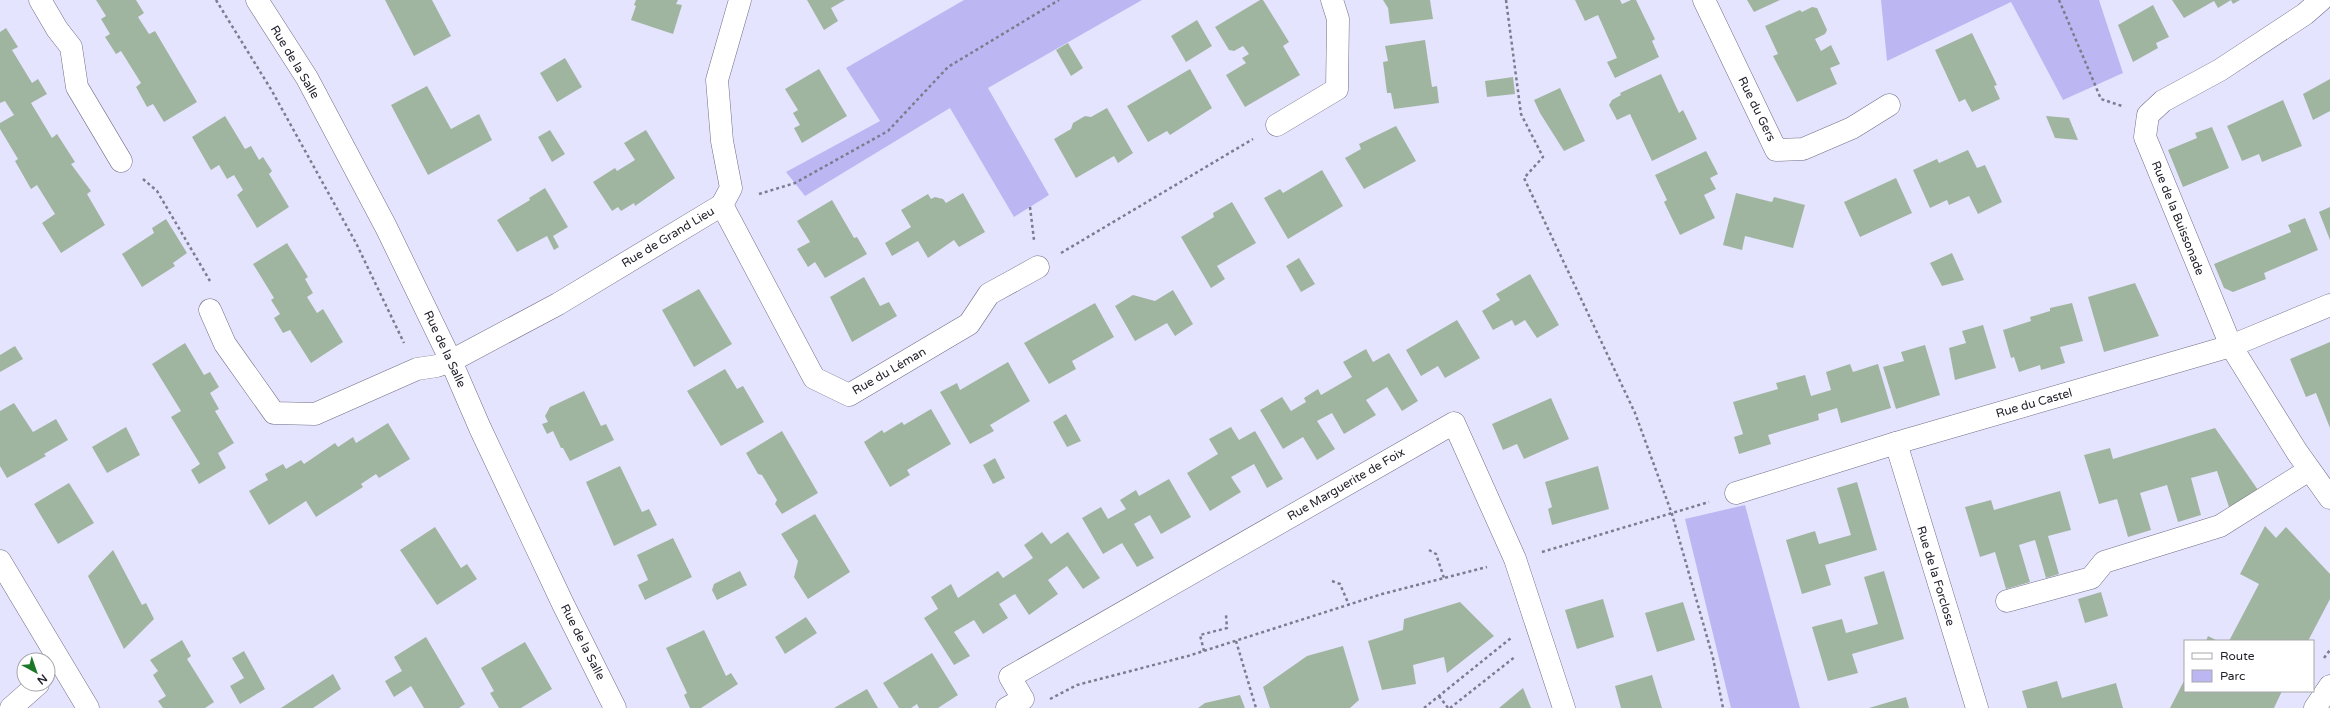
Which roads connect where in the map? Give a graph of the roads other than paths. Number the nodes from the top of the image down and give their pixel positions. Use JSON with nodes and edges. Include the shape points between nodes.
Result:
{"nodes":[{"id":1,"x":40,"y":0,"type":"edge"},
{"id":2,"x":256,"y":0,"type":"edge"},
{"id":3,"x":740,"y":0,"type":"edge"},
{"id":4,"x":1332,"y":0,"type":"edge"},
{"id":5,"x":1704,"y":0,"type":"edge"},
{"id":6,"x":2321,"y":0,"type":"edge"},
{"id":7,"x":1889,"y":105,"type":"dead end"},
{"id":8,"x":1277,"y":125,"type":"road end"},
{"id":9,"x":121,"y":161,"type":"road end"},
{"id":10,"x":722,"y":205,"type":"junction"},
{"id":11,"x":1038,"y":267,"type":"road end"},
{"id":12,"x":2330,"y":305,"type":"edge"},
{"id":13,"x":210,"y":310,"type":"road end"},
{"id":14,"x":2231,"y":346,"type":"junction"},
{"id":15,"x":451,"y":361,"type":"junction"},
{"id":16,"x":1896,"y":443,"type":"junction"},
{"id":17,"x":2309,"y":470,"type":"junction"},
{"id":18,"x":1736,"y":493,"type":"dead end"},
{"id":19,"x":2330,"y":498,"type":"edge"},
{"id":20,"x":0,"y":561,"type":"edge"},
{"id":21,"x":2007,"y":601,"type":"dead end"},
{"id":22,"x":46,"y":652,"type":"edge"},
{"id":23,"x":56,"y":671,"type":"edge"},
{"id":24,"x":2330,"y":686,"type":"edge"},
{"id":25,"x":29,"y":692,"type":"edge"},
{"id":26,"x":11,"y":708,"type":"edge"},
{"id":27,"x":88,"y":708,"type":"edge"},
{"id":28,"x":615,"y":708,"type":"edge"},
{"id":29,"x":1007,"y":708,"type":"edge"},
{"id":30,"x":1564,"y":708,"type":"edge"},
{"id":31,"x":1977,"y":708,"type":"edge"},
{"id":32,"x":2315,"y":708,"type":"edge"}],
"edges":[{"from":1,"to":9,"type":"street","via":[[57,30],[71,47],[77,87]]},
{"from":2,"to":15,"type":"street","name":"Rue de la Salle","via":[[307,78],[386,227]]},
{"from":3,"to":10,"type":"street","name":"Rue de Grand Lieu","via":[[717,80],[722,141],[731,188]]},
{"from":4,"to":8,"type":"street","via":[[1338,19],[1337,88]]},
{"from":5,"to":7,"type":"street","name":"Rue du Gers","via":[[1776,150],[1803,148],[1852,128]]},
{"from":6,"to":14,"type":"street","name":"Rue de la Buissonade","via":[[2305,14],[2220,70],[2163,100],[2148,115],[2145,137]]},
{"from":10,"to":11,"type":"street","name":"Rue du Léman","via":[[814,378],[849,395],[969,324],[989,294]]},
{"from":10,"to":15,"type":"street","name":"Rue de Grand Lieu","via":[[558,304]]},
{"from":12,"to":14,"type":"street","name":"Rue du Castel"},
{"from":13,"to":15,"type":"street","name":"Rue de Grand Lieu","via":[[225,344],[274,413],[315,414],[417,369]]},
{"from":14,"to":16,"type":"street","name":"Rue du Castel"},
{"from":14,"to":17,"type":"street","name":"Rue de la Buissonade"},
{"from":15,"to":28,"type":"street","name":"Rue de la Salle","via":[[563,604]]},
{"from":16,"to":18,"type":"street","name":"Rue du Castel"},
{"from":16,"to":31,"type":"street","name":"Rue de la Forclose"},
{"from":17,"to":19,"type":"street","name":"Rue de la Buissonade"},
{"from":17,"to":21,"type":"street","via":[[2220,526],[2104,562],[2091,578]]},
{"from":20,"to":22,"type":"street"},
{"from":23,"to":27,"type":"street"},
{"from":24,"to":32,"type":"street"},
{"from":25,"to":26,"type":"street"},
{"from":29,"to":30,"type":"street","name":"Rue Marguerite de Foix","via":[[1023,699],[1010,677],[1454,423],[1515,559]]}]}
